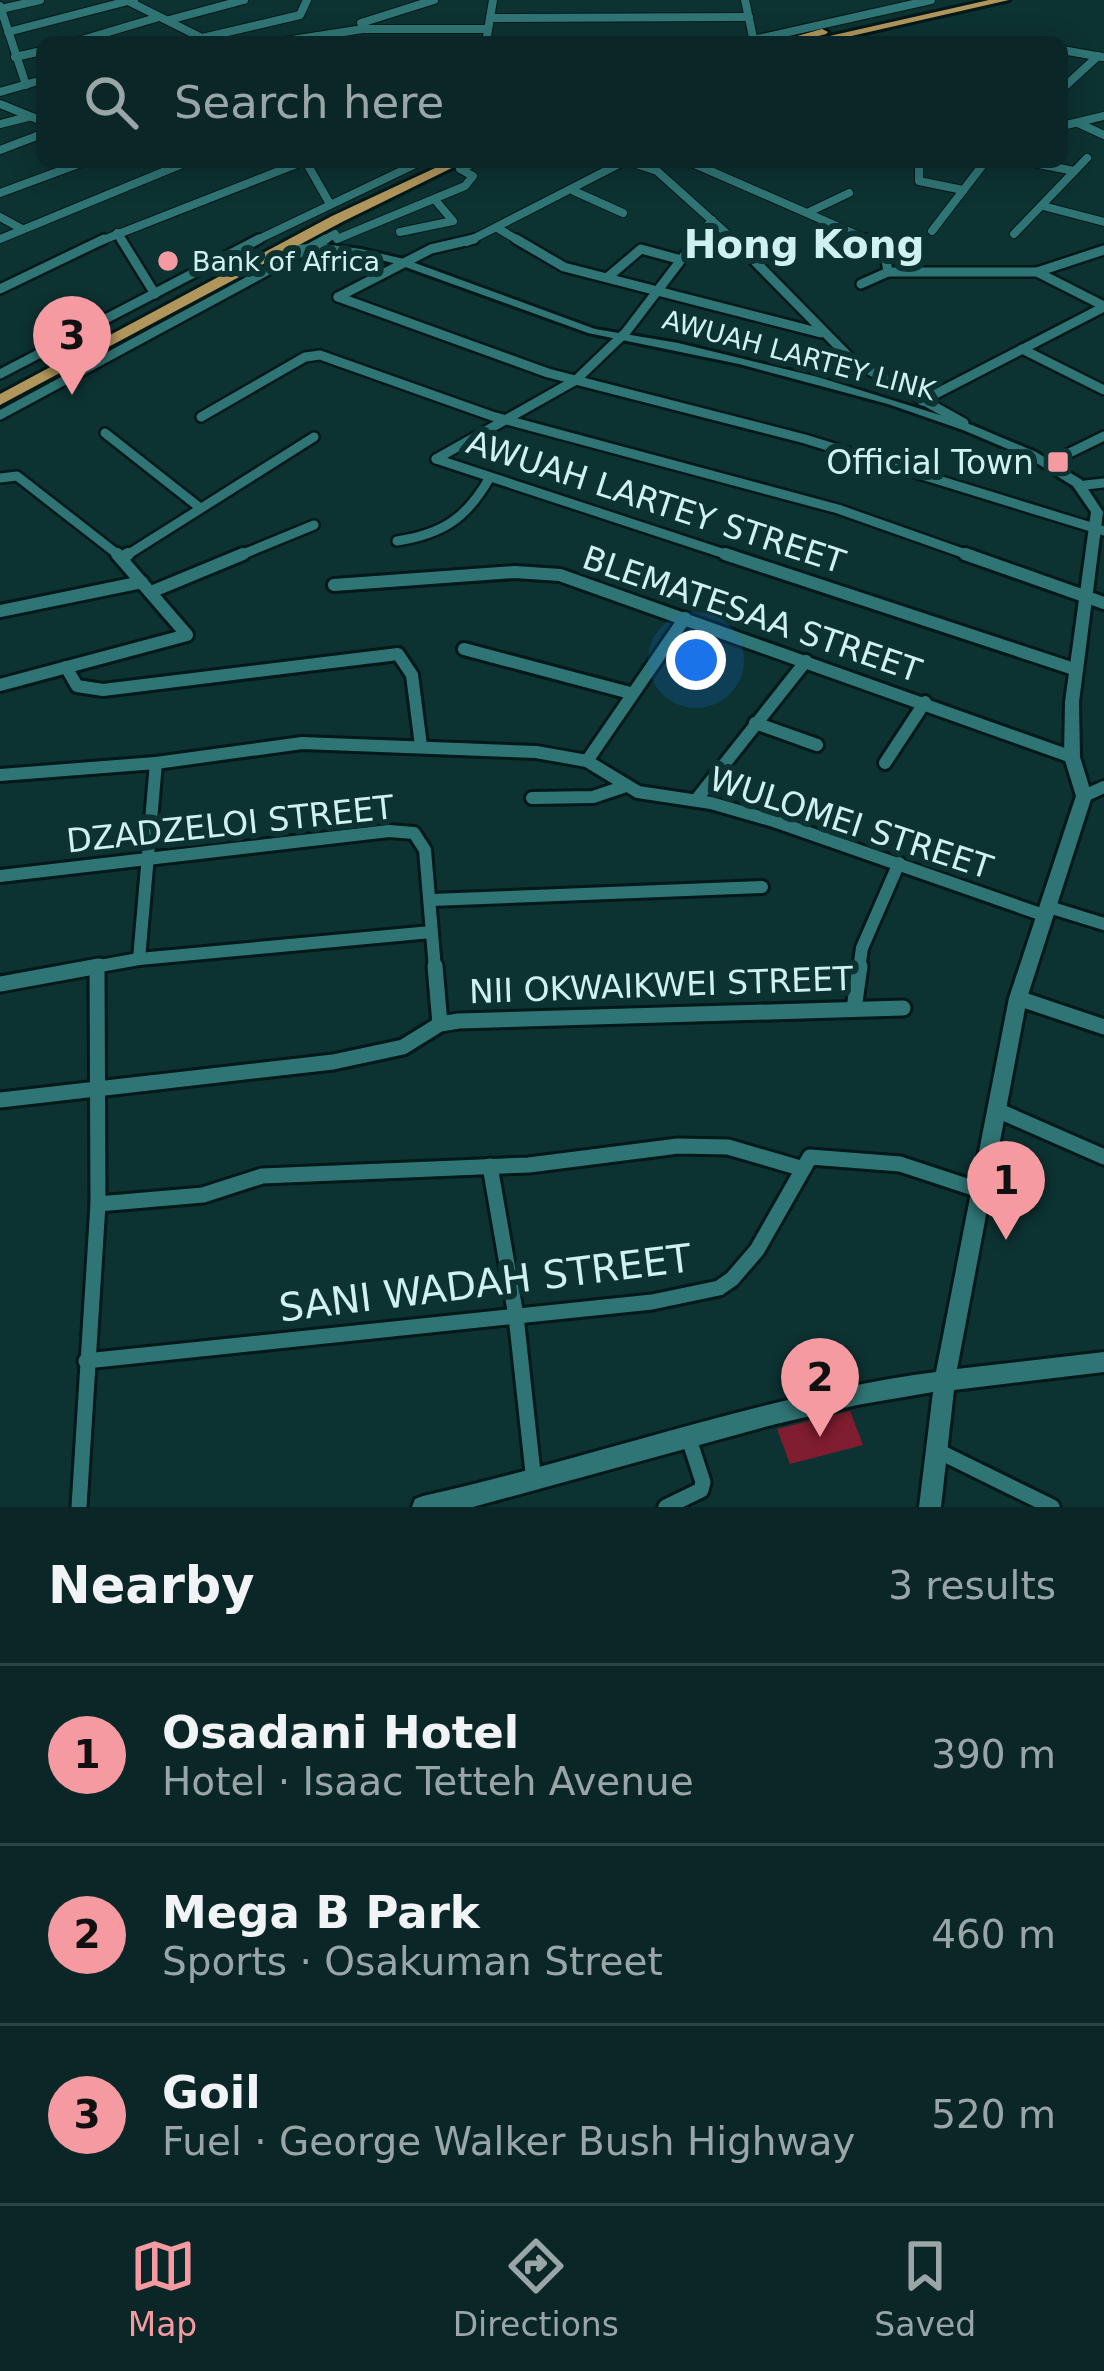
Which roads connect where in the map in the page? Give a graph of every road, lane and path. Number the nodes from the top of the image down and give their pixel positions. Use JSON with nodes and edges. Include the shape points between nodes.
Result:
{"nodes":[{"id":1,"x":40,"y":0,"type":"edge"},
{"id":2,"x":244,"y":0,"type":"edge"},
{"id":3,"x":307,"y":0,"type":"edge"},
{"id":4,"x":434,"y":0,"type":"edge"},
{"id":5,"x":493,"y":0,"type":"edge"},
{"id":6,"x":745,"y":0,"type":"edge"},
{"id":7,"x":931,"y":0,"type":"edge"},
{"id":8,"x":966,"y":0,"type":"edge"},
{"id":9,"x":1002,"y":0,"type":"edge"},
{"id":10,"x":132,"y":1,"type":"edge"},
{"id":11,"x":0,"y":8,"type":"edge"},
{"id":12,"x":749,"y":17,"type":"junction"},
{"id":13,"x":164,"y":18,"type":"junction"},
{"id":14,"x":490,"y":18,"type":"junction"},
{"id":15,"x":488,"y":29,"type":"junction"},
{"id":16,"x":8,"y":32,"type":"junction"},
{"id":17,"x":97,"y":36,"type":"edge"},
{"id":18,"x":198,"y":36,"type":"edge"},
{"id":19,"x":211,"y":36,"type":"edge"},
{"id":20,"x":327,"y":36,"type":"edge"},
{"id":21,"x":330,"y":36,"type":"edge"},
{"id":22,"x":487,"y":36,"type":"edge"},
{"id":23,"x":752,"y":36,"type":"edge"},
{"id":24,"x":775,"y":36,"type":"edge"},
{"id":25,"x":806,"y":36,"type":"edge"},
{"id":26,"x":837,"y":36,"type":"edge"},
{"id":27,"x":1068,"y":51,"type":"edge"},
{"id":28,"x":36,"y":52,"type":"edge"},
{"id":29,"x":15,"y":57,"type":"junction"},
{"id":30,"x":1101,"y":57,"type":"edge"},
{"id":31,"x":36,"y":82,"type":"edge"},
{"id":32,"x":1068,"y":84,"type":"edge"},
{"id":33,"x":26,"y":85,"type":"junction"},
{"id":34,"x":0,"y":92,"type":"edge"},
{"id":35,"x":0,"y":104,"type":"edge"},
{"id":36,"x":30,"y":116,"type":"junction"},
{"id":37,"x":36,"y":116,"type":"edge"},
{"id":38,"x":1104,"y":116,"type":"edge"},
{"id":39,"x":1077,"y":122,"type":"junction"},
{"id":40,"x":0,"y":124,"type":"edge"},
{"id":41,"x":1068,"y":124,"type":"edge"},
{"id":42,"x":1104,"y":135,"type":"edge"},
{"id":43,"x":36,"y":136,"type":"edge"},
{"id":44,"x":0,"y":150,"type":"edge"},
{"id":45,"x":1087,"y":158,"type":"dead end"},
{"id":46,"x":68,"y":168,"type":"edge"},
{"id":47,"x":172,"y":168,"type":"edge"},
{"id":48,"x":288,"y":168,"type":"edge"},
{"id":49,"x":307,"y":168,"type":"edge"},
{"id":50,"x":412,"y":168,"type":"edge"},
{"id":51,"x":422,"y":168,"type":"edge"},
{"id":52,"x":447,"y":168,"type":"edge"},
{"id":53,"x":462,"y":168,"type":"edge"},
{"id":54,"x":616,"y":168,"type":"edge"},
{"id":55,"x":647,"y":168,"type":"edge"},
{"id":56,"x":704,"y":168,"type":"edge"},
{"id":57,"x":919,"y":168,"type":"edge"},
{"id":58,"x":980,"y":168,"type":"edge"},
{"id":59,"x":1060,"y":168,"type":"edge"},
{"id":60,"x":1071,"y":170,"type":"junction"},
{"id":61,"x":962,"y":190,"type":"junction"},
{"id":62,"x":574,"y":191,"type":"junction"},
{"id":63,"x":0,"y":193,"type":"edge"},
{"id":64,"x":849,"y":193,"type":"dead end"},
{"id":65,"x":436,"y":201,"type":"junction"},
{"id":66,"x":1043,"y":206,"type":"junction"},
{"id":67,"x":809,"y":212,"type":"junction"},
{"id":68,"x":623,"y":213,"type":"dead end"},
{"id":69,"x":0,"y":217,"type":"edge"},
{"id":70,"x":712,"y":220,"type":"junction"},
{"id":71,"x":1104,"y":222,"type":"edge"},
{"id":72,"x":336,"y":228,"type":"junction"},
{"id":73,"x":22,"y":229,"type":"junction"},
{"id":74,"x":499,"y":229,"type":"junction"},
{"id":75,"x":932,"y":231,"type":"dead end"},
{"id":76,"x":400,"y":232,"type":"dead end"},
{"id":77,"x":117,"y":233,"type":"junction"},
{"id":78,"x":1014,"y":234,"type":"dead end"},
{"id":79,"x":0,"y":239,"type":"edge"},
{"id":80,"x":315,"y":244,"type":"junction"},
{"id":81,"x":285,"y":248,"type":"junction"},
{"id":82,"x":1104,"y":250,"type":"edge"},
{"id":83,"x":678,"y":259,"type":"junction"},
{"id":84,"x":399,"y":263,"type":"junction"},
{"id":85,"x":889,"y":272,"type":"junction"},
{"id":86,"x":1037,"y":272,"type":"junction"},
{"id":87,"x":608,"y":277,"type":"junction"},
{"id":88,"x":861,"y":284,"type":"dead end"},
{"id":89,"x":656,"y":287,"type":"junction"},
{"id":90,"x":0,"y":289,"type":"edge"},
{"id":91,"x":155,"y":294,"type":"junction"},
{"id":92,"x":1104,"y":306,"type":"edge"},
{"id":93,"x":823,"y":333,"type":"junction"},
{"id":94,"x":621,"y":337,"type":"junction"},
{"id":95,"x":1022,"y":349,"type":"junction"},
{"id":96,"x":0,"y":374,"type":"edge"},
{"id":97,"x":576,"y":380,"type":"junction"},
{"id":98,"x":0,"y":388,"type":"edge"},
{"id":99,"x":1104,"y":390,"type":"edge"},
{"id":100,"x":0,"y":400,"type":"edge"},
{"id":101,"x":922,"y":401,"type":"junction"},
{"id":102,"x":0,"y":415,"type":"edge"},
{"id":103,"x":201,"y":417,"type":"dead end"},
{"id":104,"x":506,"y":419,"type":"junction"},
{"id":105,"x":964,"y":423,"type":"junction"},
{"id":106,"x":105,"y":433,"type":"dead end"},
{"id":107,"x":314,"y":436,"type":"dead end"},
{"id":108,"x":1104,"y":436,"type":"edge"},
{"id":109,"x":1051,"y":462,"type":"junction"},
{"id":110,"x":490,"y":477,"type":"junction"},
{"id":111,"x":0,"y":478,"type":"edge"},
{"id":112,"x":1104,"y":483,"type":"edge"},
{"id":113,"x":1085,"y":485,"type":"junction"},
{"id":114,"x":199,"y":507,"type":"junction"},
{"id":115,"x":314,"y":525,"type":"dead end"},
{"id":116,"x":1100,"y":530,"type":"edge"},
{"id":117,"x":397,"y":542,"type":"dead end"},
{"id":118,"x":122,"y":558,"type":"junction"},
{"id":119,"x":334,"y":586,"type":"dead end"},
{"id":120,"x":147,"y":587,"type":"junction"},
{"id":121,"x":1086,"y":594,"type":"junction"},
{"id":122,"x":1104,"y":604,"type":"edge"},
{"id":123,"x":0,"y":611,"type":"edge"},
{"id":124,"x":685,"y":618,"type":"junction"},
{"id":125,"x":464,"y":649,"type":"dead end"},
{"id":126,"x":806,"y":662,"type":"junction"},
{"id":127,"x":66,"y":668,"type":"junction"},
{"id":128,"x":1074,"y":669,"type":"junction"},
{"id":129,"x":0,"y":686,"type":"edge"},
{"id":130,"x":631,"y":693,"type":"junction"},
{"id":131,"x":925,"y":702,"type":"junction"},
{"id":132,"x":755,"y":723,"type":"junction"},
{"id":133,"x":421,"y":746,"type":"junction"},
{"id":134,"x":817,"y":746,"type":"dead end"},
{"id":135,"x":1072,"y":757,"type":"junction"},
{"id":136,"x":586,"y":761,"type":"junction"},
{"id":137,"x":156,"y":763,"type":"junction"},
{"id":138,"x":885,"y":763,"type":"dead end"},
{"id":139,"x":0,"y":775,"type":"edge"},
{"id":140,"x":623,"y":787,"type":"junction"},
{"id":141,"x":1104,"y":787,"type":"edge"},
{"id":142,"x":1084,"y":796,"type":"junction"},
{"id":143,"x":532,"y":798,"type":"dead end"},
{"id":144,"x":696,"y":800,"type":"junction"},
{"id":145,"x":147,"y":858,"type":"junction"},
{"id":146,"x":899,"y":863,"type":"junction"},
{"id":147,"x":0,"y":875,"type":"edge"},
{"id":148,"x":762,"y":887,"type":"dead end"},
{"id":149,"x":431,"y":900,"type":"junction"},
{"id":150,"x":1048,"y":912,"type":"junction"},
{"id":151,"x":1104,"y":924,"type":"edge"},
{"id":152,"x":431,"y":932,"type":"junction"},
{"id":153,"x":140,"y":958,"type":"junction"},
{"id":154,"x":98,"y":969,"type":"junction"},
{"id":155,"x":0,"y":984,"type":"edge"},
{"id":156,"x":1018,"y":998,"type":"junction"},
{"id":157,"x":854,"y":1009,"type":"junction"},
{"id":158,"x":903,"y":1009,"type":"dead end"},
{"id":159,"x":440,"y":1024,"type":"junction"},
{"id":160,"x":1104,"y":1027,"type":"edge"},
{"id":161,"x":100,"y":1089,"type":"junction"},
{"id":162,"x":0,"y":1100,"type":"edge"},
{"id":163,"x":997,"y":1110,"type":"junction"},
{"id":164,"x":1104,"y":1157,"type":"edge"},
{"id":165,"x":490,"y":1166,"type":"junction"},
{"id":166,"x":800,"y":1168,"type":"junction"},
{"id":167,"x":979,"y":1190,"type":"junction"},
{"id":168,"x":98,"y":1204,"type":"junction"},
{"id":169,"x":516,"y":1316,"type":"junction"},
{"id":170,"x":86,"y":1361,"type":"junction"},
{"id":171,"x":1104,"y":1362,"type":"edge"},
{"id":172,"x":945,"y":1379,"type":"junction"},
{"id":173,"x":689,"y":1438,"type":"junction"},
{"id":174,"x":940,"y":1452,"type":"junction"},
{"id":175,"x":534,"y":1481,"type":"junction"},
{"id":176,"x":79,"y":1507,"type":"edge"},
{"id":177,"x":423,"y":1507,"type":"edge"},
{"id":178,"x":666,"y":1507,"type":"edge"},
{"id":179,"x":930,"y":1507,"type":"edge"},
{"id":180,"x":1052,"y":1507,"type":"edge"}],
"edges":[{"from":1,"to":11,"type":"street"},
{"from":2,"to":13,"type":"street"},
{"from":3,"to":19,"type":"street","via":[[300,15]]},
{"from":4,"to":20,"type":"street"},
{"from":5,"to":14,"type":"street"},
{"from":6,"to":12,"type":"street"},
{"from":7,"to":24,"type":"street"},
{"from":8,"to":25,"type":"highway"},
{"from":9,"to":26,"type":"highway"},
{"from":10,"to":13,"type":"street"},
{"from":10,"to":16,"type":"street"},
{"from":11,"to":16,"type":"street"},
{"from":12,"to":14,"type":"street"},
{"from":12,"to":23,"type":"street"},
{"from":13,"to":17,"type":"street"},
{"from":13,"to":18,"type":"street"},
{"from":14,"to":15,"type":"street"},
{"from":15,"to":21,"type":"street","via":[[363,28]]},
{"from":15,"to":22,"type":"street"},
{"from":16,"to":29,"type":"street"},
{"from":27,"to":30,"type":"street"},
{"from":28,"to":29,"type":"street"},
{"from":29,"to":33,"type":"street"},
{"from":30,"to":32,"type":"street"},
{"from":31,"to":33,"type":"street"},
{"from":33,"to":34,"type":"street"},
{"from":35,"to":36,"type":"street"},
{"from":36,"to":37,"type":"street"},
{"from":36,"to":40,"type":"street"},
{"from":38,"to":39,"type":"street"},
{"from":39,"to":41,"type":"street"},
{"from":39,"to":42,"type":"street"},
{"from":43,"to":44,"type":"street"},
{"from":45,"to":60,"type":"street"},
{"from":46,"to":63,"type":"street"},
{"from":47,"to":73,"type":"street"},
{"from":48,"to":77,"type":"street"},
{"from":49,"to":72,"type":"street"},
{"from":50,"to":72,"type":"street"},
{"from":51,"to":98,"type":"highway"},
{"from":52,"to":72,"type":"highway"},
{"from":53,"to":65,"type":"street","via":[[473,176]]},
{"from":54,"to":62,"type":"street"},
{"from":55,"to":70,"type":"street"},
{"from":56,"to":67,"type":"street"},
{"from":57,"to":61,"type":"street","via":[[919,181]]},
{"from":58,"to":61,"type":"street"},
{"from":59,"to":60,"type":"street"},
{"from":60,"to":66,"type":"street"},
{"from":61,"to":75,"type":"street"},
{"from":62,"to":68,"type":"street"},
{"from":62,"to":74,"type":"street"},
{"from":64,"to":67,"type":"street"},
{"from":65,"to":72,"type":"street"},
{"from":65,"to":76,"type":"street","via":[[453,221]]},
{"from":66,"to":71,"type":"street"},
{"from":66,"to":78,"type":"street"},
{"from":67,"to":85,"type":"street","via":[[884,247]]},
{"from":69,"to":73,"type":"street"},
{"from":70,"to":83,"type":"street","name":"AWUAH LARTEY STREET"},
{"from":70,"to":93,"type":"street"},
{"from":72,"to":80,"type":"street","name":"AWUAH LARTEY LINK"},
{"from":72,"to":81,"type":"highway"},
{"from":72,"to":84,"type":"street","name":"AWUAH LARTEY LINK"},
{"from":72,"to":91,"type":"street"},
{"from":73,"to":79,"type":"street"},
{"from":74,"to":84,"type":"street"},
{"from":74,"to":87,"type":"street","via":[[564,267]]},
{"from":77,"to":90,"type":"street"},
{"from":77,"to":91,"type":"street"},
{"from":80,"to":81,"type":"street","name":"AWUAH LARTEY LINK"},
{"from":80,"to":102,"type":"street"},
{"from":81,"to":100,"type":"highway"},
{"from":82,"to":86,"type":"street"},
{"from":83,"to":87,"type":"street","via":[[641,250]]},
{"from":83,"to":89,"type":"street","name":"AWUAH LARTEY STREET"},
{"from":84,"to":94,"type":"street","name":"AWUAH LARTEY LINK"},
{"from":84,"to":97,"type":"street","via":[[338,297]]},
{"from":85,"to":86,"type":"street"},
{"from":85,"to":88,"type":"street"},
{"from":86,"to":92,"type":"street"},
{"from":87,"to":89,"type":"street"},
{"from":89,"to":93,"type":"street"},
{"from":89,"to":94,"type":"street","name":"AWUAH LARTEY STREET"},
{"from":91,"to":96,"type":"street"},
{"from":92,"to":95,"type":"street"},
{"from":93,"to":101,"type":"street","via":[[853,361]]},
{"from":94,"to":97,"type":"street","name":"AWUAH LARTEY STREET"},
{"from":94,"to":105,"type":"street","name":"AWUAH LARTEY LINK"},
{"from":95,"to":99,"type":"street"},
{"from":95,"to":101,"type":"street"},
{"from":97,"to":104,"type":"street","name":"AWUAH LARTEY STREET"},
{"from":97,"to":116,"type":"street","via":[[806,439]]},
{"from":101,"to":105,"type":"street"},
{"from":103,"to":104,"type":"street","via":[[320,355]]},
{"from":104,"to":110,"type":"street","name":"AWUAH LARTEY STREET","via":[[436,458]]},
{"from":104,"to":121,"type":"street","via":[[838,509]]},
{"from":105,"to":109,"type":"street","name":"AWUAH LARTEY LINK"},
{"from":106,"to":114,"type":"street"},
{"from":107,"to":114,"type":"street"},
{"from":108,"to":109,"type":"street"},
{"from":109,"to":113,"type":"street","name":"AWUAH LARTEY LINK"},
{"from":110,"to":117,"type":"street","via":[[446,531]]},
{"from":110,"to":128,"type":"street","name":"AWUAH LARTEY STREET"},
{"from":111,"to":118,"type":"street","via":[[16,476]]},
{"from":112,"to":113,"type":"street"},
{"from":113,"to":116,"type":"street"},
{"from":114,"to":118,"type":"street"},
{"from":115,"to":120,"type":"street"},
{"from":116,"to":121,"type":"street"},
{"from":118,"to":120,"type":"street"},
{"from":119,"to":124,"type":"street","name":"BLEMATESAA STREET","via":[[542,572]]},
{"from":120,"to":123,"type":"street"},
{"from":120,"to":127,"type":"street","via":[[185,637]]},
{"from":121,"to":122,"type":"street"},
{"from":121,"to":128,"type":"street"},
{"from":124,"to":126,"type":"street","name":"BLEMATESAA STREET"},
{"from":124,"to":130,"type":"street"},
{"from":125,"to":130,"type":"street"},
{"from":126,"to":131,"type":"street","name":"BLEMATESAA STREET"},
{"from":126,"to":132,"type":"street"},
{"from":127,"to":129,"type":"street"},
{"from":127,"to":133,"type":"street","via":[[77,686],[103,690],[398,654],[412,675]]},
{"from":128,"to":135,"type":"street"},
{"from":130,"to":136,"type":"street"},
{"from":131,"to":135,"type":"street","name":"BLEMATESAA STREET"},
{"from":131,"to":138,"type":"street"},
{"from":132,"to":134,"type":"street"},
{"from":132,"to":144,"type":"street"},
{"from":133,"to":136,"type":"street","name":"WULOMEI STREET"},
{"from":133,"to":137,"type":"street","name":"WULOMEI STREET","via":[[302,743]]},
{"from":135,"to":142,"type":"street"},
{"from":136,"to":140,"type":"street","name":"WULOMEI STREET"},
{"from":137,"to":139,"type":"street","name":"WULOMEI STREET"},
{"from":137,"to":145,"type":"street"},
{"from":140,"to":143,"type":"street","via":[[607,795]]},
{"from":140,"to":144,"type":"street","name":"WULOMEI STREET"},
{"from":141,"to":142,"type":"street"},
{"from":142,"to":150,"type":"street"},
{"from":144,"to":146,"type":"street","name":"WULOMEI STREET"},
{"from":145,"to":147,"type":"street","name":"DZADZELOI STREET"},
{"from":145,"to":149,"type":"street","name":"DZADZELOI STREET","via":[[407,831],[423,843]]},
{"from":145,"to":153,"type":"street"},
{"from":146,"to":150,"type":"street","name":"WULOMEI STREET"},
{"from":146,"to":157,"type":"street","via":[[862,948]]},
{"from":148,"to":149,"type":"street"},
{"from":149,"to":152,"type":"street","name":"DZADZELOI STREET"},
{"from":150,"to":151,"type":"street","name":"WULOMEI STREET"},
{"from":150,"to":156,"type":"street"},
{"from":152,"to":153,"type":"street"},
{"from":152,"to":159,"type":"street","name":"DZADZELOI STREET"},
{"from":153,"to":154,"type":"street"},
{"from":154,"to":155,"type":"street"},
{"from":154,"to":161,"type":"street"},
{"from":156,"to":160,"type":"street"},
{"from":156,"to":163,"type":"street"},
{"from":157,"to":158,"type":"street","name":"NII OKWAIKWEI STREET"},
{"from":157,"to":159,"type":"street","name":"NII OKWAIKWEI STREET"},
{"from":159,"to":161,"type":"street","name":"NII OKWAIKWEI STREET","via":[[403,1047],[333,1062]]},
{"from":161,"to":162,"type":"street","name":"NII OKWAIKWEI STREET"},
{"from":161,"to":168,"type":"street"},
{"from":163,"to":164,"type":"street"},
{"from":163,"to":167,"type":"street"},
{"from":165,"to":166,"type":"street","via":[[678,1146],[728,1147]]},
{"from":165,"to":168,"type":"street","via":[[262,1176],[203,1195]]},
{"from":165,"to":169,"type":"street"},
{"from":166,"to":167,"type":"street","via":[[810,1157],[872,1159]]},
{"from":166,"to":169,"type":"street","name":"SANI WADAH STREET","via":[[757,1250],[719,1288]]},
{"from":167,"to":172,"type":"street"},
{"from":168,"to":170,"type":"street"},
{"from":169,"to":170,"type":"street","name":"SANI WADAH STREET"},
{"from":169,"to":175,"type":"street"},
{"from":170,"to":176,"type":"street"},
{"from":171,"to":172,"type":"street"},
{"from":172,"to":173,"type":"street"},
{"from":172,"to":174,"type":"street"},
{"from":173,"to":175,"type":"street"},
{"from":173,"to":178,"type":"street","via":[[701,1490]]},
{"from":174,"to":179,"type":"street"},
{"from":174,"to":180,"type":"street"},
{"from":175,"to":177,"type":"street"}]}
